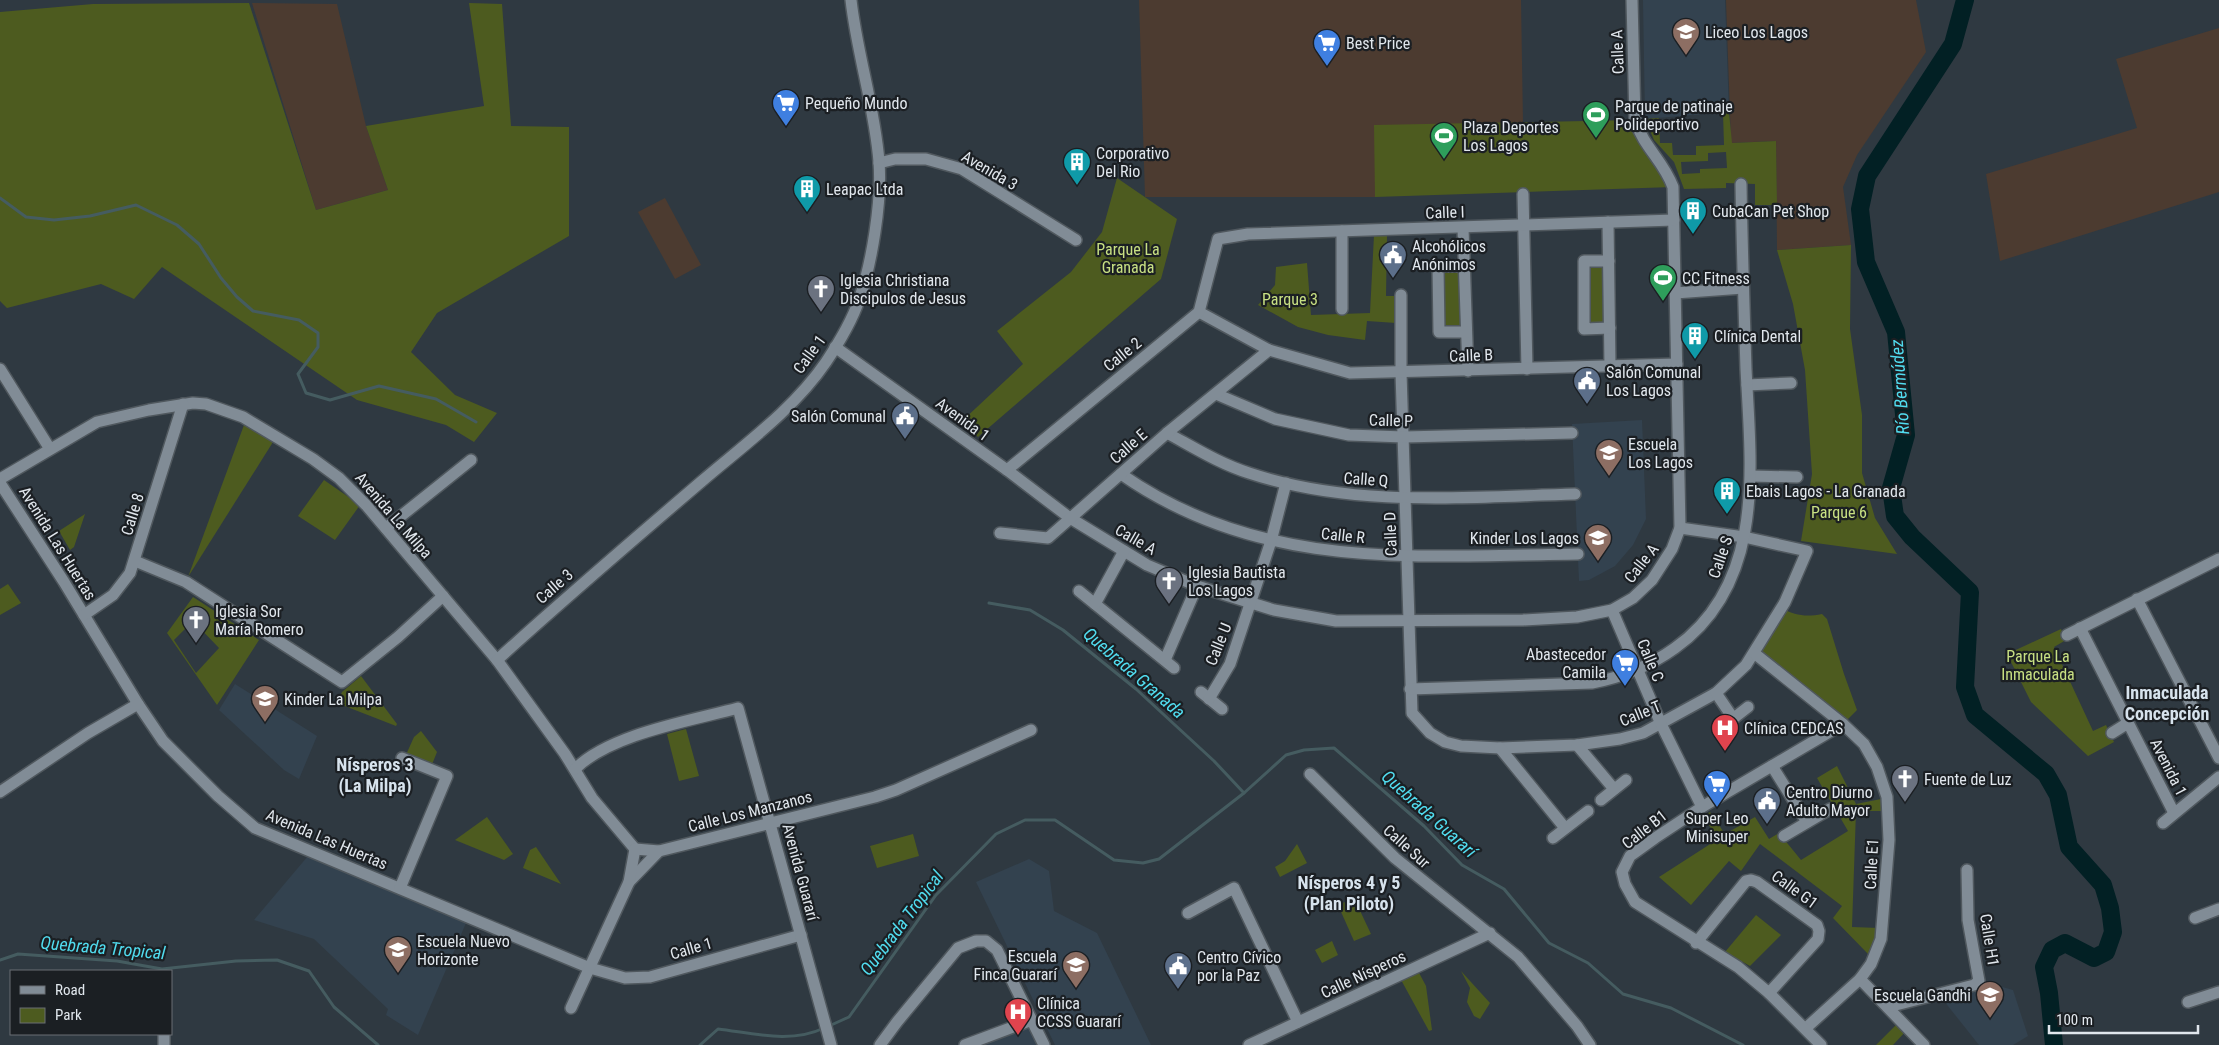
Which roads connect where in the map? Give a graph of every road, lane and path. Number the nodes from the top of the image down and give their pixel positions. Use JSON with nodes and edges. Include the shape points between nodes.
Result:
{"nodes":[{"id":1,"x":851,"y":0,"type":"edge"},
{"id":2,"x":1632,"y":0,"type":"edge"},
{"id":3,"x":879,"y":163,"type":"junction"},
{"id":4,"x":1741,"y":184,"type":"dead end"},
{"id":5,"x":1523,"y":194,"type":"dead end"},
{"id":6,"x":1674,"y":220,"type":"junction"},
{"id":7,"x":1608,"y":222,"type":"junction"},
{"id":8,"x":1523,"y":225,"type":"junction"},
{"id":9,"x":1464,"y":228,"type":"junction"},
{"id":10,"x":1342,"y":231,"type":"junction"},
{"id":11,"x":1076,"y":240,"type":"dead end"},
{"id":12,"x":1609,"y":260,"type":"junction"},
{"id":13,"x":1464,"y":266,"type":"junction"},
{"id":14,"x":1743,"y":288,"type":"junction"},
{"id":15,"x":1675,"y":292,"type":"junction"},
{"id":16,"x":1401,"y":295,"type":"dead end"},
{"id":17,"x":1342,"y":309,"type":"dead end"},
{"id":18,"x":1199,"y":312,"type":"junction"},
{"id":19,"x":1610,"y":328,"type":"junction"},
{"id":20,"x":1466,"y":332,"type":"junction"},
{"id":21,"x":835,"y":347,"type":"junction"},
{"id":22,"x":1269,"y":350,"type":"junction"},
{"id":23,"x":1677,"y":364,"type":"junction"},
{"id":24,"x":1610,"y":366,"type":"junction"},
{"id":25,"x":0,"y":369,"type":"edge"},
{"id":26,"x":1527,"y":369,"type":"junction"},
{"id":27,"x":1468,"y":371,"type":"junction"},
{"id":28,"x":1401,"y":373,"type":"junction"},
{"id":29,"x":1791,"y":383,"type":"dead end"},
{"id":30,"x":1747,"y":385,"type":"junction"},
{"id":31,"x":1216,"y":394,"type":"junction"},
{"id":32,"x":183,"y":404,"type":"junction"},
{"id":33,"x":1167,"y":433,"type":"junction"},
{"id":34,"x":1572,"y":433,"type":"dead end"},
{"id":35,"x":1404,"y":437,"type":"junction"},
{"id":36,"x":50,"y":449,"type":"junction"},
{"id":37,"x":471,"y":460,"type":"dead end"},
{"id":38,"x":1007,"y":470,"type":"junction"},
{"id":39,"x":1121,"y":474,"type":"junction"},
{"id":40,"x":1751,"y":476,"type":"junction"},
{"id":41,"x":1797,"y":477,"type":"dead end"},
{"id":42,"x":0,"y":481,"type":"edge"},
{"id":43,"x":1286,"y":484,"type":"junction"},
{"id":44,"x":1575,"y":494,"type":"dead end"},
{"id":45,"x":1405,"y":498,"type":"junction"},
{"id":46,"x":1070,"y":518,"type":"junction"},
{"id":47,"x":386,"y":528,"type":"junction"},
{"id":48,"x":1680,"y":528,"type":"junction"},
{"id":49,"x":1000,"y":533,"type":"dead end"},
{"id":50,"x":1744,"y":537,"type":"junction"},
{"id":51,"x":634,"y":539,"type":"joint"},
{"id":52,"x":1271,"y":540,"type":"junction"},
{"id":53,"x":1124,"y":551,"type":"junction"},
{"id":54,"x":1578,"y":554,"type":"dead end"},
{"id":55,"x":1407,"y":556,"type":"junction"},
{"id":56,"x":2219,"y":559,"type":"edge"},
{"id":57,"x":135,"y":561,"type":"junction"},
{"id":58,"x":1197,"y":586,"type":"junction"},
{"id":59,"x":1080,"y":592,"type":"dead end"},
{"id":60,"x":443,"y":596,"type":"junction"},
{"id":61,"x":2137,"y":599,"type":"junction"},
{"id":62,"x":1095,"y":604,"type":"junction"},
{"id":63,"x":1251,"y":604,"type":"junction"},
{"id":64,"x":1612,"y":610,"type":"junction"},
{"id":65,"x":84,"y":615,"type":"junction"},
{"id":66,"x":1409,"y":621,"type":"junction"},
{"id":67,"x":2080,"y":628,"type":"junction"},
{"id":68,"x":2067,"y":635,"type":"dead end"},
{"id":69,"x":1754,"y":653,"type":"junction"},
{"id":70,"x":497,"y":660,"type":"junction"},
{"id":71,"x":1638,"y":670,"type":"junction"},
{"id":72,"x":1410,"y":689,"type":"junction"},
{"id":73,"x":1716,"y":693,"type":"junction"},
{"id":74,"x":138,"y":704,"type":"junction"},
{"id":75,"x":1748,"y":707,"type":"dead end"},
{"id":76,"x":1222,"y":709,"type":"dead end"},
{"id":77,"x":1412,"y":713,"type":"joint"},
{"id":78,"x":2128,"y":723,"type":"junction"},
{"id":79,"x":1661,"y":724,"type":"junction"},
{"id":80,"x":1843,"y":724,"type":"junction"},
{"id":81,"x":1031,"y":730,"type":"dead end"},
{"id":82,"x":2112,"y":733,"type":"dead end"},
{"id":83,"x":1577,"y":745,"type":"junction"},
{"id":84,"x":1500,"y":748,"type":"junction"},
{"id":85,"x":402,"y":758,"type":"dead end"},
{"id":86,"x":2219,"y":758,"type":"edge"},
{"id":87,"x":1772,"y":766,"type":"junction"},
{"id":88,"x":575,"y":768,"type":"junction"},
{"id":89,"x":1310,"y":774,"type":"dead end"},
{"id":90,"x":2219,"y":777,"type":"edge"},
{"id":91,"x":1626,"y":780,"type":"dead end"},
{"id":92,"x":1614,"y":789,"type":"junction"},
{"id":93,"x":0,"y":792,"type":"edge"},
{"id":94,"x":1601,"y":800,"type":"dead end"},
{"id":95,"x":1702,"y":807,"type":"junction"},
{"id":96,"x":1830,"y":809,"type":"dead end"},
{"id":97,"x":1588,"y":811,"type":"dead end"},
{"id":98,"x":2174,"y":813,"type":"junction"},
{"id":99,"x":770,"y":822,"type":"junction"},
{"id":100,"x":1807,"y":822,"type":"junction"},
{"id":101,"x":2163,"y":823,"type":"dead end"},
{"id":102,"x":1565,"y":828,"type":"junction"},
{"id":103,"x":1784,"y":836,"type":"dead end"},
{"id":104,"x":1553,"y":838,"type":"dead end"},
{"id":105,"x":635,"y":848,"type":"junction"},
{"id":106,"x":659,"y":851,"type":"junction"},
{"id":107,"x":1967,"y":870,"type":"dead end"},
{"id":108,"x":629,"y":882,"type":"junction"},
{"id":109,"x":400,"y":888,"type":"junction"},
{"id":110,"x":2219,"y":909,"type":"edge"},
{"id":111,"x":1188,"y":913,"type":"dead end"},
{"id":112,"x":2194,"y":918,"type":"dead end"},
{"id":113,"x":1490,"y":933,"type":"junction"},
{"id":114,"x":801,"y":935,"type":"junction"},
{"id":115,"x":1696,"y":942,"type":"junction"},
{"id":116,"x":590,"y":968,"type":"junction"},
{"id":117,"x":1860,"y":979,"type":"junction"},
{"id":118,"x":1768,"y":992,"type":"junction"},
{"id":119,"x":2219,"y":992,"type":"edge"},
{"id":120,"x":2188,"y":1002,"type":"dead end"},
{"id":121,"x":1888,"y":1007,"type":"junction"},
{"id":122,"x":571,"y":1008,"type":"dead end"},
{"id":123,"x":1032,"y":1020,"type":"junction"},
{"id":124,"x":1298,"y":1022,"type":"junction"},
{"id":125,"x":1806,"y":1028,"type":"junction"},
{"id":126,"x":830,"y":1044,"type":"edge"},
{"id":127,"x":880,"y":1045,"type":"edge"},
{"id":128,"x":965,"y":1045,"type":"edge"},
{"id":129,"x":1044,"y":1045,"type":"edge"},
{"id":130,"x":1249,"y":1045,"type":"edge"},
{"id":131,"x":1590,"y":1045,"type":"edge"},
{"id":132,"x":1821,"y":1045,"type":"edge"},
{"id":133,"x":1924,"y":1045,"type":"edge"}],
"edges":[{"from":1,"to":3,"type":"street","name":"Calle 1"},
{"from":2,"to":6,"type":"street","name":"Calle A","via":[[1635,120],[1640,137],[1667,172],[1673,187]]},
{"from":3,"to":11,"type":"street","name":"Avenida 3","via":[[895,159],[926,159],[962,170]]},
{"from":3,"to":21,"type":"street","name":"Calle 1","via":[[872,245],[859,301]]},
{"from":4,"to":14,"type":"street","name":"Calle S"},
{"from":5,"to":8,"type":"street"},
{"from":6,"to":7,"type":"street","name":"Calle I"},
{"from":6,"to":15,"type":"street","name":"Calle A"},
{"from":7,"to":8,"type":"street","name":"Calle I"},
{"from":7,"to":12,"type":"street"},
{"from":8,"to":9,"type":"street","name":"Calle I"},
{"from":8,"to":26,"type":"street"},
{"from":9,"to":10,"type":"street","name":"Calle I"},
{"from":9,"to":13,"type":"street"},
{"from":10,"to":17,"type":"street"},
{"from":10,"to":18,"type":"street","name":"Calle I","via":[[1248,234],[1218,239]]},
{"from":12,"to":19,"type":"street"},
{"from":12,"to":19,"type":"street","via":[[1584,260],[1584,329]]},
{"from":13,"to":20,"type":"street"},
{"from":13,"to":20,"type":"street","via":[[1438,266],[1440,332]]},
{"from":14,"to":15,"type":"street"},
{"from":14,"to":30,"type":"street","name":"Calle S"},
{"from":15,"to":23,"type":"street","name":"Calle A"},
{"from":16,"to":28,"type":"street","name":"Calle D"},
{"from":18,"to":22,"type":"street","name":"Calle B"},
{"from":18,"to":38,"type":"street","name":"Calle 2"},
{"from":19,"to":24,"type":"street"},
{"from":20,"to":27,"type":"street"},
{"from":21,"to":38,"type":"street","name":"Avenida 1"},
{"from":21,"to":51,"type":"street","name":"Calle 1","via":[[795,398]]},
{"from":22,"to":28,"type":"street","name":"Calle B","via":[[1350,373]]},
{"from":22,"to":31,"type":"street","name":"Calle E"},
{"from":23,"to":24,"type":"street","name":"Calle B"},
{"from":23,"to":48,"type":"street","name":"Calle A"},
{"from":24,"to":26,"type":"street","name":"Calle B"},
{"from":25,"to":36,"type":"street"},
{"from":26,"to":27,"type":"street","name":"Calle B"},
{"from":27,"to":28,"type":"street","name":"Calle B"},
{"from":28,"to":35,"type":"street","name":"Calle D"},
{"from":29,"to":30,"type":"street"},
{"from":30,"to":40,"type":"street","name":"Calle S"},
{"from":31,"to":33,"type":"street","name":"Calle E"},
{"from":31,"to":35,"type":"street","name":"Calle P","via":[[1275,419],[1308,427],[1349,435]]},
{"from":32,"to":36,"type":"street","name":"Avenida La Milpa","via":[[97,422]]},
{"from":32,"to":47,"type":"street","name":"Avenida La Milpa","via":[[206,404],[229,411],[288,443],[339,478]]},
{"from":32,"to":57,"type":"street","name":"Calle 8"},
{"from":33,"to":39,"type":"street","name":"Calle E"},
{"from":33,"to":43,"type":"street","name":"Calle Q","via":[[1212,458]]},
{"from":34,"to":35,"type":"street","name":"Calle P"},
{"from":35,"to":45,"type":"street","name":"Calle D"},
{"from":36,"to":42,"type":"street","name":"Avenida La Milpa"},
{"from":37,"to":47,"type":"street"},
{"from":38,"to":46,"type":"street","name":"Avenida 1"},
{"from":39,"to":46,"type":"street","name":"Calle E"},
{"from":39,"to":52,"type":"street","name":"Calle R","via":[[1146,492],[1186,512],[1228,529]]},
{"from":40,"to":41,"type":"street"},
{"from":40,"to":50,"type":"street","name":"Calle S"},
{"from":42,"to":65,"type":"street","name":"Avenida Las Huertas"},
{"from":43,"to":45,"type":"street","name":"Calle Q","via":[[1332,493]]},
{"from":43,"to":52,"type":"street","name":"Calle U"},
{"from":44,"to":45,"type":"street","name":"Calle Q"},
{"from":45,"to":55,"type":"street","name":"Calle D"},
{"from":46,"to":49,"type":"street","name":"Calle E","via":[[1048,538]]},
{"from":46,"to":53,"type":"street","name":"Calle A"},
{"from":47,"to":60,"type":"street","name":"Avenida La Milpa"},
{"from":48,"to":50,"type":"street"},
{"from":48,"to":64,"type":"street","name":"Calle A","via":[[1672,550],[1652,580],[1633,598]]},
{"from":50,"to":69,"type":"street","name":"Calle T","via":[[1807,550],[1786,602]]},
{"from":50,"to":71,"type":"street","name":"Calle S","via":[[1731,581],[1713,612],[1693,635]]},
{"from":51,"to":70,"type":"street","name":"Calle 3"},
{"from":52,"to":55,"type":"street","name":"Calle R","via":[[1348,554]]},
{"from":52,"to":63,"type":"street","name":"Calle U"},
{"from":53,"to":58,"type":"street","name":"Calle A","via":[[1147,565]]},
{"from":53,"to":62,"type":"street"},
{"from":54,"to":55,"type":"street","name":"Calle R"},
{"from":55,"to":66,"type":"street","name":"Calle D"},
{"from":56,"to":61,"type":"street"},
{"from":57,"to":60,"type":"street","via":[[186,582],[339,681],[345,681]]},
{"from":57,"to":65,"type":"street","name":"Calle 8","via":[[113,596]]},
{"from":58,"to":62,"type":"street","via":[[1169,664]]},
{"from":58,"to":63,"type":"street","name":"Calle A"},
{"from":59,"to":62,"type":"street"},
{"from":60,"to":70,"type":"street","name":"Avenida La Milpa"},
{"from":61,"to":67,"type":"street"},
{"from":61,"to":86,"type":"street"},
{"from":63,"to":66,"type":"street","name":"Calle A","via":[[1336,621]]},
{"from":63,"to":76,"type":"street","name":"Calle U","via":[[1230,664],[1205,696]]},
{"from":64,"to":66,"type":"street","name":"Calle A","via":[[1577,617],[1522,620]]},
{"from":64,"to":71,"type":"street","name":"Calle C"},
{"from":65,"to":74,"type":"street","name":"Avenida Las Huertas"},
{"from":66,"to":72,"type":"street","name":"Calle D"},
{"from":67,"to":68,"type":"street"},
{"from":67,"to":78,"type":"street","name":"Avenida 1"},
{"from":69,"to":73,"type":"street","name":"Calle T"},
{"from":69,"to":80,"type":"street","name":"Calle E1"},
{"from":70,"to":88,"type":"street","name":"Avenida La Milpa"},
{"from":71,"to":72,"type":"street","name":"Calle S","via":[[1592,683]]},
{"from":71,"to":79,"type":"street","name":"Calle C"},
{"from":72,"to":77,"type":"street","name":"Calle D"},
{"from":73,"to":75,"type":"street","via":[[1729,721]]},
{"from":73,"to":79,"type":"street","name":"Calle T"},
{"from":74,"to":93,"type":"street"},
{"from":74,"to":109,"type":"street","name":"Avenida Las Huertas","via":[[163,741],[255,828]]},
{"from":77,"to":84,"type":"street","name":"Calle T","via":[[1430,733],[1445,742]]},
{"from":78,"to":82,"type":"street"},
{"from":78,"to":98,"type":"street","name":"Avenida 1"},
{"from":79,"to":83,"type":"street","name":"Calle T","via":[[1620,739]]},
{"from":79,"to":95,"type":"street","name":"Calle C"},
{"from":80,"to":87,"type":"street","name":"Calle B1"},
{"from":80,"to":117,"type":"street","name":"Calle E1","via":[[1864,744],[1877,767],[1887,797],[1890,840],[1881,939],[1871,964]]},
{"from":81,"to":99,"type":"street","name":"Calle Los Manzanos","via":[[896,790]]},
{"from":83,"to":84,"type":"street","name":"Calle T"},
{"from":83,"to":92,"type":"street"},
{"from":84,"to":102,"type":"street"},
{"from":85,"to":109,"type":"street","via":[[447,776]]},
{"from":87,"to":95,"type":"street","name":"Calle B1"},
{"from":87,"to":100,"type":"street"},
{"from":88,"to":99,"type":"street","name":"Avenida Guararí","via":[[602,748],[621,740],[738,708]]},
{"from":88,"to":105,"type":"street","name":"Avenida La Milpa","via":[[592,798]]},
{"from":89,"to":113,"type":"street","name":"Calle Sur","via":[[1395,858]]},
{"from":90,"to":98,"type":"street"},
{"from":91,"to":92,"type":"street"},
{"from":92,"to":94,"type":"street"},
{"from":95,"to":115,"type":"street","name":"Calle B1","via":[[1630,856],[1622,872],[1635,902]]},
{"from":96,"to":100,"type":"street"},
{"from":97,"to":102,"type":"street"},
{"from":98,"to":101,"type":"street"},
{"from":99,"to":106,"type":"street","name":"Calle Los Manzanos"},
{"from":99,"to":114,"type":"street","name":"Avenida Guararí"},
{"from":100,"to":103,"type":"street"},
{"from":102,"to":104,"type":"street"},
{"from":105,"to":106,"type":"street","name":"Calle Los Manzanos"},
{"from":105,"to":108,"type":"street"},
{"from":106,"to":108,"type":"street"},
{"from":107,"to":121,"type":"street","name":"Calle H1","via":[[1968,920],[1979,981]]},
{"from":108,"to":116,"type":"street"},
{"from":109,"to":116,"type":"street","name":"Avenida Las Huertas"},
{"from":110,"to":112,"type":"street"},
{"from":111,"to":124,"type":"street","via":[[1234,888]]},
{"from":113,"to":124,"type":"street","name":"Calle Nísperos"},
{"from":113,"to":131,"type":"street","name":"Calle Sur","via":[[1518,957]]},
{"from":114,"to":116,"type":"street","name":"Calle 1","via":[[650,977],[625,978]]},
{"from":114,"to":126,"type":"street","name":"Avenida Guararí"},
{"from":115,"to":118,"type":"street","name":"Calle B1","via":[[1738,967]]},
{"from":115,"to":118,"type":"street","name":"Calle G1","via":[[1746,881],[1757,882],[1817,925],[1819,931],[1818,938]]},
{"from":116,"to":122,"type":"street"},
{"from":117,"to":121,"type":"street"},
{"from":117,"to":125,"type":"street","name":"Calle E1"},
{"from":118,"to":125,"type":"street","name":"Calle B1"},
{"from":119,"to":120,"type":"street"},
{"from":121,"to":133,"type":"street"},
{"from":123,"to":127,"type":"street","via":[[996,950],[986,941],[976,941],[958,948]]},
{"from":123,"to":128,"type":"street"},
{"from":123,"to":129,"type":"street"},
{"from":124,"to":130,"type":"street","name":"Calle Nísperos"},
{"from":125,"to":132,"type":"street","name":"Calle B1"}]}
